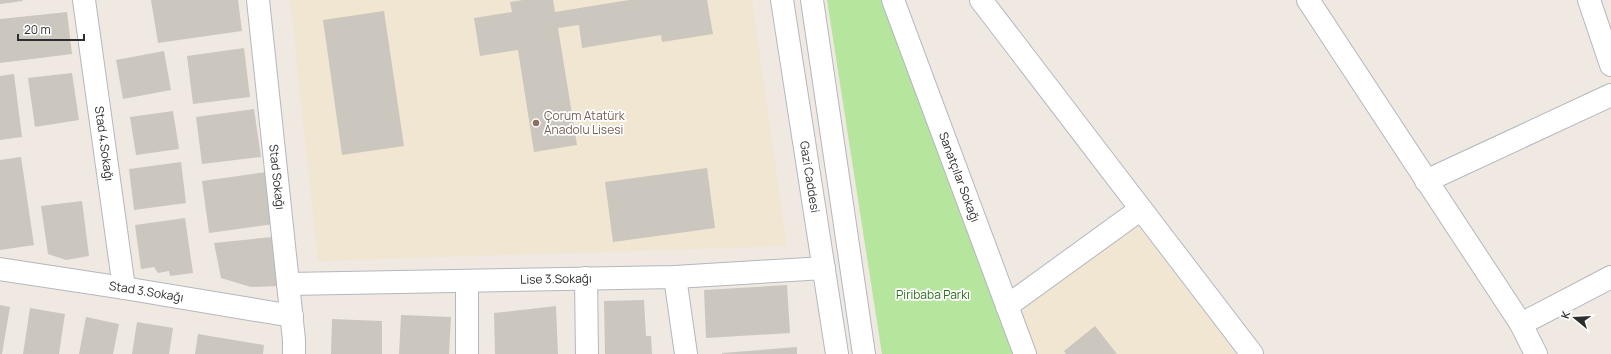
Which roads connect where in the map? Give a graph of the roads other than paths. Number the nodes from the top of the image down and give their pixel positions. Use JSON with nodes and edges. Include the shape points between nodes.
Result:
{"nodes":[{"id":1,"x":84,"y":0,"type":"edge"},
{"id":2,"x":258,"y":0,"type":"edge"},
{"id":3,"x":782,"y":0,"type":"edge"},
{"id":4,"x":812,"y":0,"type":"edge"},
{"id":5,"x":893,"y":0,"type":"edge"},
{"id":6,"x":981,"y":0,"type":"edge"},
{"id":7,"x":1308,"y":0,"type":"edge"},
{"id":8,"x":1589,"y":0,"type":"edge"},
{"id":9,"x":1611,"y":65,"type":"edge"},
{"id":10,"x":1611,"y":95,"type":"edge"},
{"id":11,"x":1426,"y":181,"type":"junction"},
{"id":12,"x":1141,"y":209,"type":"junction"},
{"id":13,"x":824,"y":268,"type":"junction"},
{"id":14,"x":0,"y":269,"type":"edge"},
{"id":15,"x":675,"y":277,"type":"junction"},
{"id":16,"x":1611,"y":277,"type":"edge"},
{"id":17,"x":586,"y":278,"type":"junction"},
{"id":18,"x":467,"y":281,"type":"junction"},
{"id":19,"x":288,"y":284,"type":"junction"},
{"id":20,"x":124,"y":288,"type":"junction"},
{"id":21,"x":1007,"y":306,"type":"junction"},
{"id":22,"x":292,"y":316,"type":"junction"},
{"id":23,"x":1521,"y":324,"type":"junction"},
{"id":24,"x":294,"y":354,"type":"edge"},
{"id":25,"x":468,"y":354,"type":"edge"},
{"id":26,"x":587,"y":354,"type":"edge"},
{"id":27,"x":686,"y":354,"type":"edge"},
{"id":28,"x":837,"y":354,"type":"edge"},
{"id":29,"x":864,"y":354,"type":"edge"},
{"id":30,"x":1025,"y":354,"type":"edge"},
{"id":31,"x":1252,"y":354,"type":"edge"},
{"id":32,"x":1536,"y":354,"type":"edge"}],
"edges":[{"from":1,"to":20,"type":"street","name":"Stad 4.Sokağı"},
{"from":2,"to":19,"type":"street","name":"Stad Sokağı"},
{"from":3,"to":13,"type":"street","name":"Gazi Caddesi"},
{"from":4,"to":29,"type":"street"},
{"from":5,"to":21,"type":"street","name":"Sanatçılar Sokağı"},
{"from":6,"to":12,"type":"street"},
{"from":7,"to":11,"type":"street"},
{"from":8,"to":9,"type":"street"},
{"from":10,"to":11,"type":"street"},
{"from":11,"to":23,"type":"street"},
{"from":12,"to":21,"type":"street"},
{"from":12,"to":31,"type":"street"},
{"from":13,"to":15,"type":"street","name":"Lise 3.Sokağı"},
{"from":13,"to":28,"type":"street","name":"Gazi Caddesi"},
{"from":14,"to":20,"type":"street","name":"Stad 3.Sokağı"},
{"from":15,"to":17,"type":"street","name":"Lise 3.Sokağı"},
{"from":15,"to":27,"type":"street"},
{"from":16,"to":23,"type":"street"},
{"from":17,"to":18,"type":"street","name":"Lise 3.Sokağı"},
{"from":17,"to":26,"type":"street"},
{"from":18,"to":19,"type":"street","name":"Lise 3.Sokağı"},
{"from":18,"to":25,"type":"street"},
{"from":19,"to":22,"type":"street","name":"Stad Sokağı"},
{"from":20,"to":22,"type":"street","name":"Stad 3.Sokağı"},
{"from":21,"to":30,"type":"street","name":"Sanatçılar Sokağı"},
{"from":22,"to":24,"type":"street","name":"Stad Sokağı"},
{"from":23,"to":32,"type":"street"}]}
